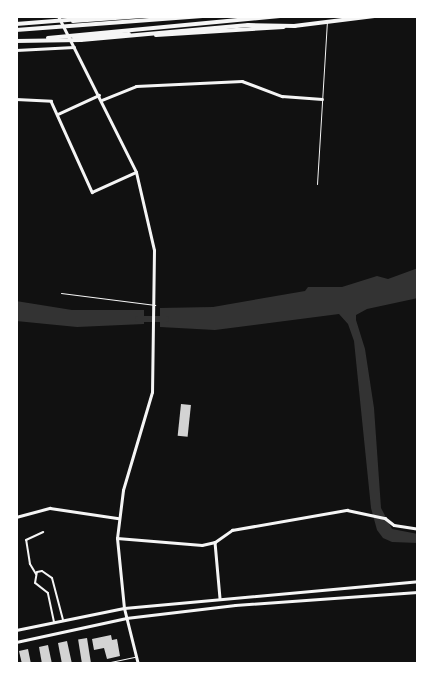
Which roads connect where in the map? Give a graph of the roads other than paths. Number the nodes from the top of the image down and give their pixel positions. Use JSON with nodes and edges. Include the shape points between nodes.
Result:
{"nodes":[{"id":1,"x":119,"y":16,"type":"edge"},
{"id":2,"x":142,"y":16,"type":"edge"},
{"id":3,"x":202,"y":16,"type":"edge"},
{"id":4,"x":280,"y":16,"type":"edge"},
{"id":5,"x":374,"y":16,"type":"edge"},
{"id":6,"x":60,"y":18,"type":"edge"},
{"id":7,"x":327,"y":22,"type":"junction"},
{"id":8,"x":295,"y":26,"type":"junction"},
{"id":9,"x":16,"y":27,"type":"edge"},
{"id":10,"x":69,"y":38,"type":"junction"},
{"id":11,"x":36,"y":39,"type":"junction"},
{"id":12,"x":16,"y":40,"type":"edge"},
{"id":13,"x":74,"y":48,"type":"junction"},
{"id":14,"x":16,"y":50,"type":"edge"},
{"id":15,"x":99,"y":95,"type":"junction"},
{"id":16,"x":16,"y":99,"type":"edge"},
{"id":17,"x":322,"y":99,"type":"junction"},
{"id":18,"x":102,"y":100,"type":"junction"},
{"id":19,"x":57,"y":114,"type":"junction"},
{"id":20,"x":136,"y":172,"type":"junction"},
{"id":21,"x":317,"y":184,"type":"dead end"},
{"id":22,"x":61,"y":293,"type":"dead end"},
{"id":23,"x":155,"y":305,"type":"junction"},
{"id":24,"x":16,"y":516,"type":"edge"},
{"id":25,"x":118,"y":518,"type":"junction"},
{"id":26,"x":418,"y":529,"type":"edge"},
{"id":27,"x":43,"y":532,"type":"dead end"},
{"id":28,"x":116,"y":538,"type":"junction"},
{"id":29,"x":215,"y":542,"type":"junction"},
{"id":30,"x":36,"y":574,"type":"junction"},
{"id":31,"x":418,"y":581,"type":"edge"},
{"id":32,"x":418,"y":592,"type":"edge"},
{"id":33,"x":220,"y":598,"type":"junction"},
{"id":34,"x":124,"y":608,"type":"junction"},
{"id":35,"x":126,"y":618,"type":"junction"},
{"id":36,"x":62,"y":620,"type":"junction"},
{"id":37,"x":54,"y":622,"type":"junction"},
{"id":38,"x":16,"y":630,"type":"edge"},
{"id":39,"x":16,"y":642,"type":"edge"},
{"id":40,"x":136,"y":656,"type":"junction"},
{"id":41,"x":101,"y":664,"type":"edge"},
{"id":42,"x":138,"y":664,"type":"edge"}],
"edges":[{"from":1,"to":9,"type":"main road"},
{"from":2,"to":6,"type":"main road","via":[[90,22]]},
{"from":3,"to":9,"type":"main road","via":[[28,30]]},
{"from":4,"to":11,"type":"main road","via":[[82,32]]},
{"from":5,"to":7,"type":"main road"},
{"from":6,"to":10,"type":"main road"},
{"from":7,"to":8,"type":"main road"},
{"from":7,"to":17,"type":"lane"},
{"from":8,"to":10,"type":"main road"},
{"from":8,"to":11,"type":"main road","via":[[248,25],[81,40]]},
{"from":10,"to":13,"type":"main road"},
{"from":11,"to":12,"type":"main road"},
{"from":13,"to":14,"type":"main road"},
{"from":13,"to":15,"type":"main road"},
{"from":15,"to":18,"type":"main road"},
{"from":15,"to":19,"type":"street"},
{"from":16,"to":19,"type":"street","via":[[51,101]]},
{"from":17,"to":18,"type":"street","via":[[282,96],[242,81],[136,86]]},
{"from":17,"to":21,"type":"lane"},
{"from":18,"to":20,"type":"main road"},
{"from":19,"to":20,"type":"street","via":[[92,192]]},
{"from":20,"to":23,"type":"main road","via":[[154,250]]},
{"from":22,"to":23,"type":"lane"},
{"from":23,"to":25,"type":"main road","via":[[152,392]]},
{"from":24,"to":25,"type":"street","via":[[50,508]]},
{"from":25,"to":28,"type":"main road"},
{"from":26,"to":29,"type":"street","via":[[347,510],[232,530]]},
{"from":27,"to":30,"type":"street","via":[[26,540],[30,564]]},
{"from":28,"to":29,"type":"street","via":[[202,545]]},
{"from":28,"to":34,"type":"main road"},
{"from":29,"to":33,"type":"street"},
{"from":30,"to":36,"type":"street","via":[[42,571],[52,578]]},
{"from":30,"to":37,"type":"street","via":[[35,582],[48,592]]},
{"from":31,"to":33,"type":"main road"},
{"from":32,"to":35,"type":"main road","via":[[235,605]]},
{"from":33,"to":34,"type":"main road"},
{"from":34,"to":35,"type":"main road"},
{"from":34,"to":36,"type":"main road"},
{"from":35,"to":39,"type":"main road"},
{"from":35,"to":40,"type":"main road"},
{"from":36,"to":37,"type":"main road"},
{"from":37,"to":38,"type":"main road"},
{"from":40,"to":41,"type":"lane"},
{"from":40,"to":42,"type":"main road"}]}
